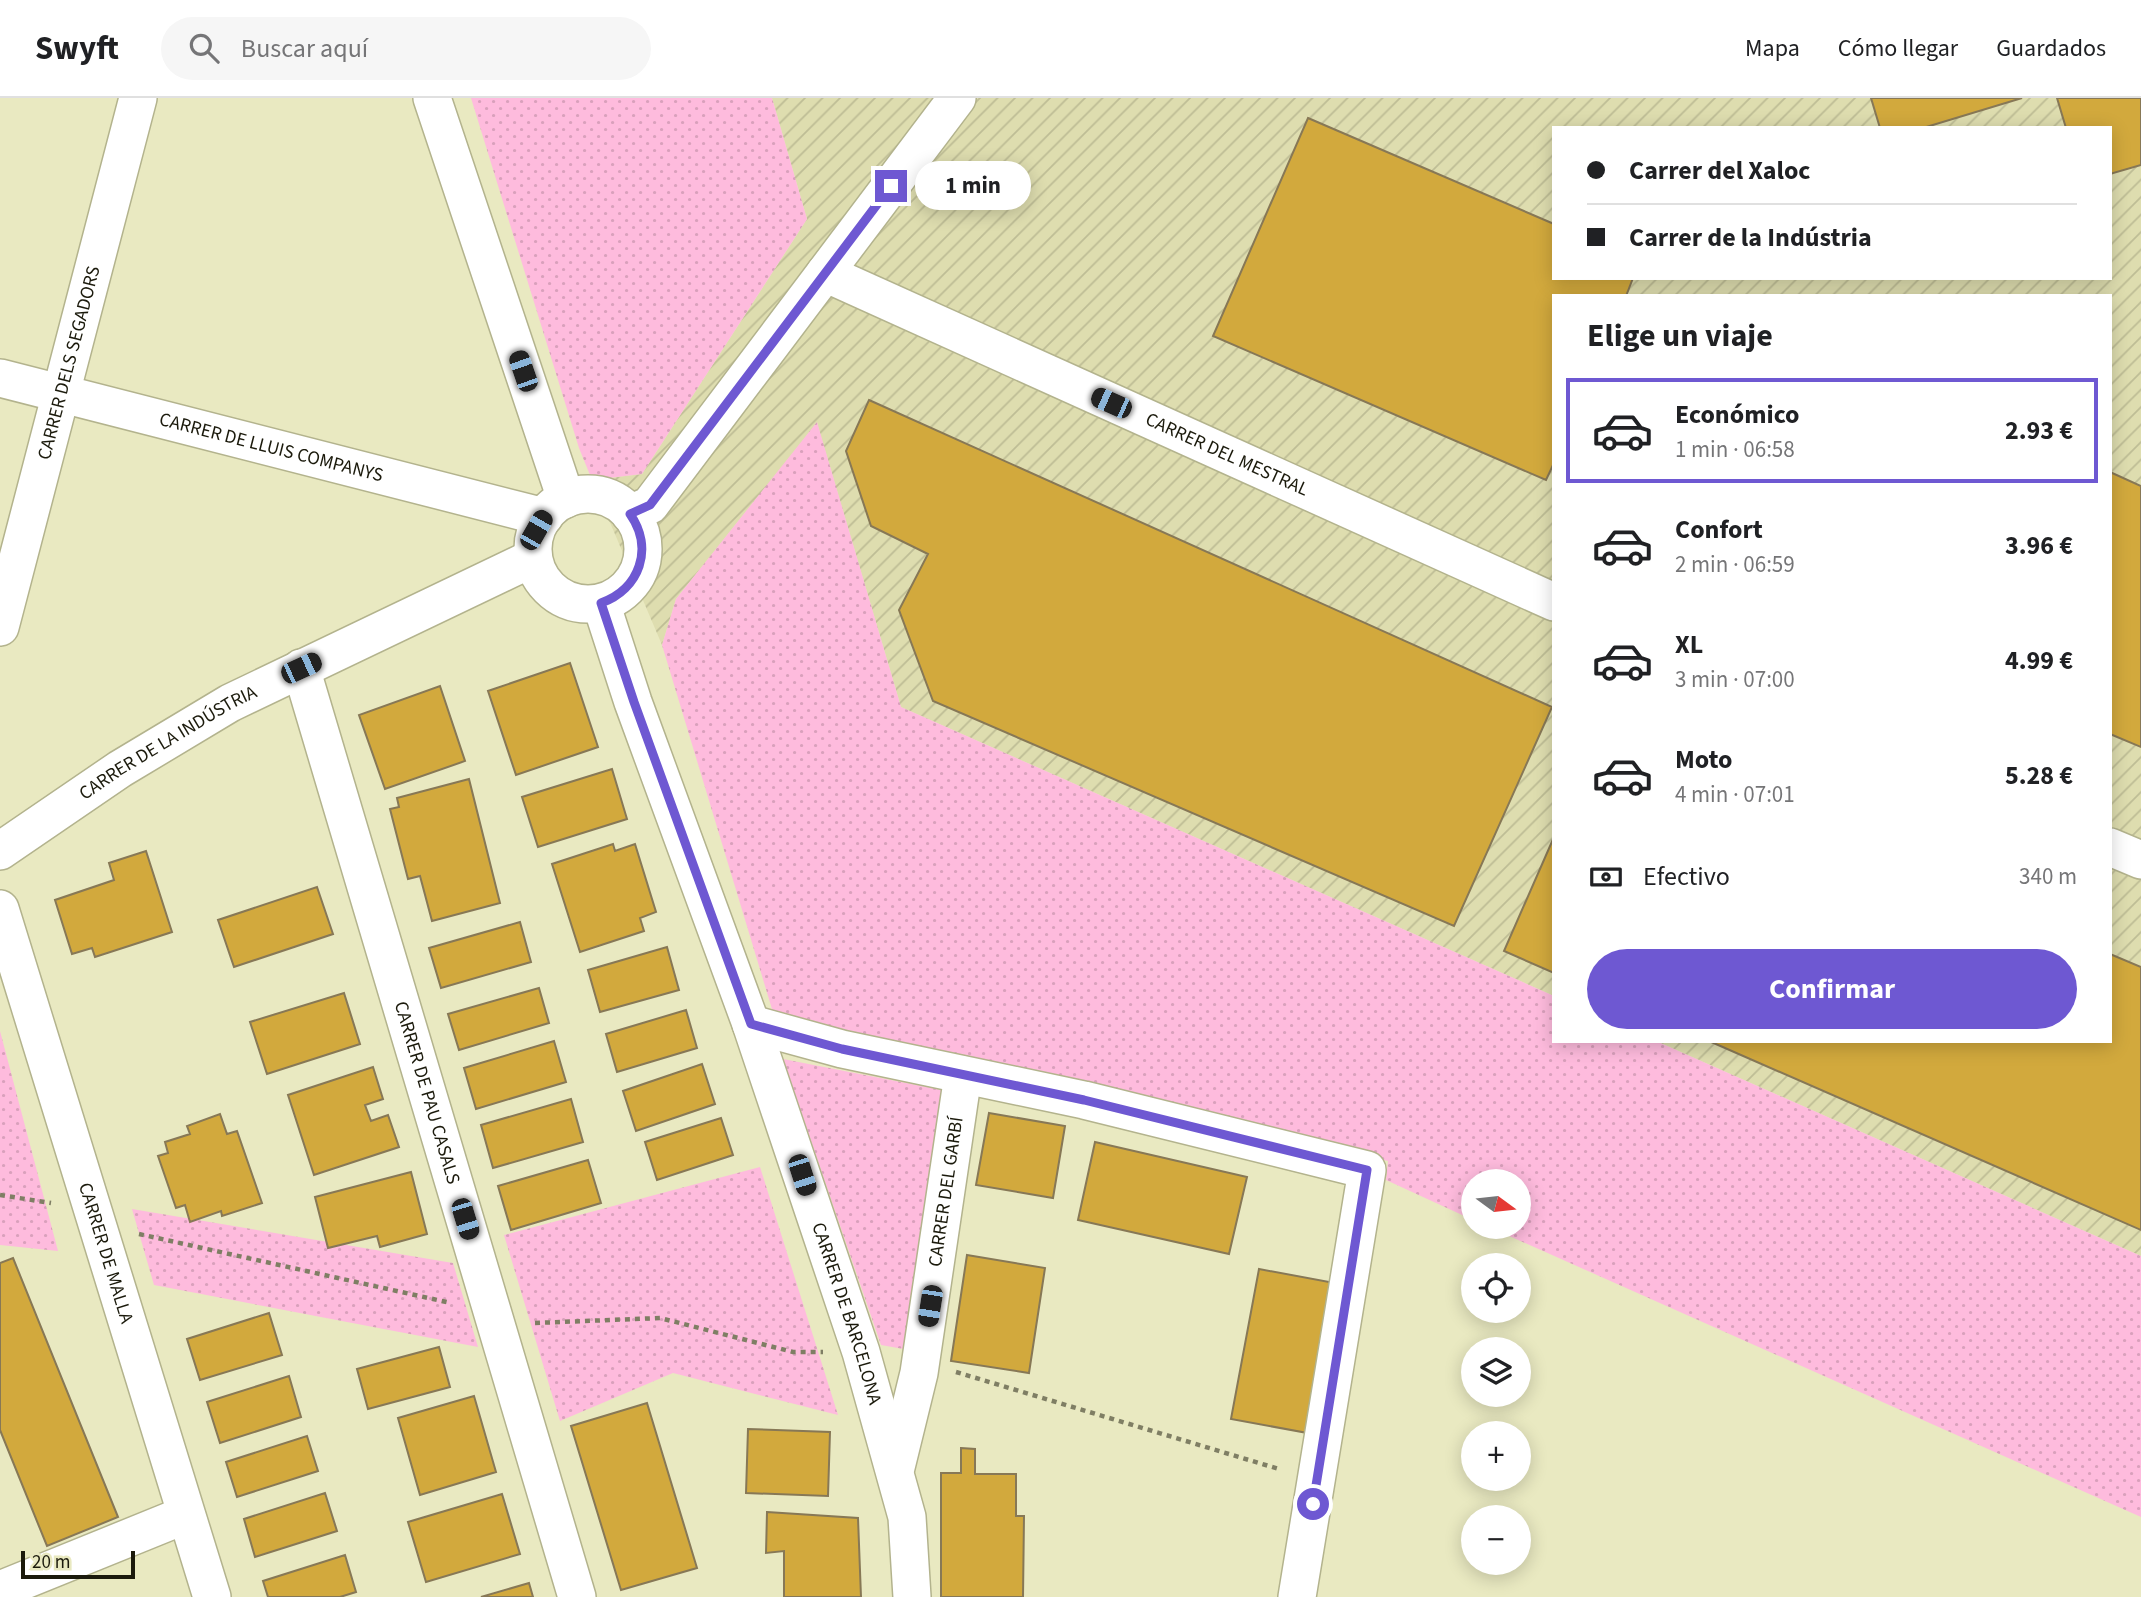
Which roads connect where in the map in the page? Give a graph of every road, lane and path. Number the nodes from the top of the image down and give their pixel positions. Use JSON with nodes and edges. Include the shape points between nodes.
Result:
{"nodes":[{"id":1,"x":138,"y":98,"type":"edge"},
{"id":2,"x":432,"y":98,"type":"edge"},
{"id":3,"x":957,"y":98,"type":"edge"},
{"id":4,"x":825,"y":273,"type":"junction"},
{"id":5,"x":0,"y":378,"type":"edge"},
{"id":6,"x":62,"y":394,"type":"junction"},
{"id":7,"x":555,"y":508,"type":"junction"},
{"id":8,"x":630,"y":514,"type":"junction"},
{"id":9,"x":533,"y":558,"type":"junction"},
{"id":10,"x":1552,"y":601,"type":"edge"},
{"id":11,"x":601,"y":603,"type":"junction"},
{"id":12,"x":0,"y":627,"type":"edge"},
{"id":13,"x":301,"y":668,"type":"junction"},
{"id":14,"x":2112,"y":848,"type":"edge"},
{"id":15,"x":0,"y":851,"type":"edge"},
{"id":16,"x":2141,"y":860,"type":"edge"},
{"id":17,"x":0,"y":909,"type":"edge"},
{"id":18,"x":751,"y":1024,"type":"junction"},
{"id":19,"x":963,"y":1075,"type":"junction"},
{"id":20,"x":921,"y":1362,"type":"junction"},
{"id":21,"x":895,"y":1471,"type":"junction"},
{"id":22,"x":1317,"y":1480,"type":"junction"},
{"id":23,"x":185,"y":1516,"type":"junction"},
{"id":24,"x":0,"y":1590,"type":"edge"},
{"id":25,"x":212,"y":1597,"type":"edge"},
{"id":26,"x":578,"y":1597,"type":"edge"},
{"id":27,"x":912,"y":1597,"type":"edge"},
{"id":28,"x":1297,"y":1597,"type":"edge"}],
"edges":[{"from":1,"to":6,"type":"street","name":"CARRER DELS SEGADORS"},
{"from":2,"to":7,"type":"street"},
{"from":3,"to":4,"type":"street"},
{"from":4,"to":8,"type":"street","via":[[650,505]]},
{"from":4,"to":10,"type":"street","name":"CARRER DEL MESTRAL"},
{"from":5,"to":6,"type":"street","name":"CARRER DE LLUIS COMPANYS"},
{"from":6,"to":7,"type":"street","name":"CARRER DE LLUIS COMPANYS"},
{"from":6,"to":12,"type":"street","name":"CARRER DELS SEGADORS"},
{"from":7,"to":8,"type":"street","via":[[594,494]]},
{"from":7,"to":9,"type":"street","via":[[536,530]]},
{"from":8,"to":11,"type":"street","via":[[643,548],[637,572],[623,592]]},
{"from":9,"to":11,"type":"street","via":[[546,585],[562,598],[581,604]]},
{"from":9,"to":13,"type":"street","name":"CARRER DE LA INDÚSTRIA"},
{"from":11,"to":18,"type":"street","name":"CARRER DE BARCELONA"},
{"from":13,"to":15,"type":"street","name":"CARRER DE LA INDÚSTRIA","via":[[230,703],[120,769]]},
{"from":13,"to":26,"type":"street","name":"CARRER DE PAU CASALS"},
{"from":14,"to":16,"type":"street"},
{"from":17,"to":23,"type":"street","name":"CARRER DE MALLA"},
{"from":18,"to":19,"type":"street"},
{"from":18,"to":21,"type":"street","name":"CARRER DE BARCELONA","via":[[861,1352]]},
{"from":19,"to":20,"type":"street","name":"CARRER DEL GARBÍ"},
{"from":19,"to":22,"type":"street","via":[[1367,1170]]},
{"from":20,"to":21,"type":"street","name":"CARRER DEL GARBÍ"},
{"from":20,"to":22,"type":"path"},
{"from":21,"to":27,"type":"street","name":"CARRER DE BARCELONA","via":[[907,1517]]},
{"from":22,"to":28,"type":"street"},
{"from":23,"to":24,"type":"street"},
{"from":23,"to":25,"type":"street","name":"CARRER DE MALLA"}]}
